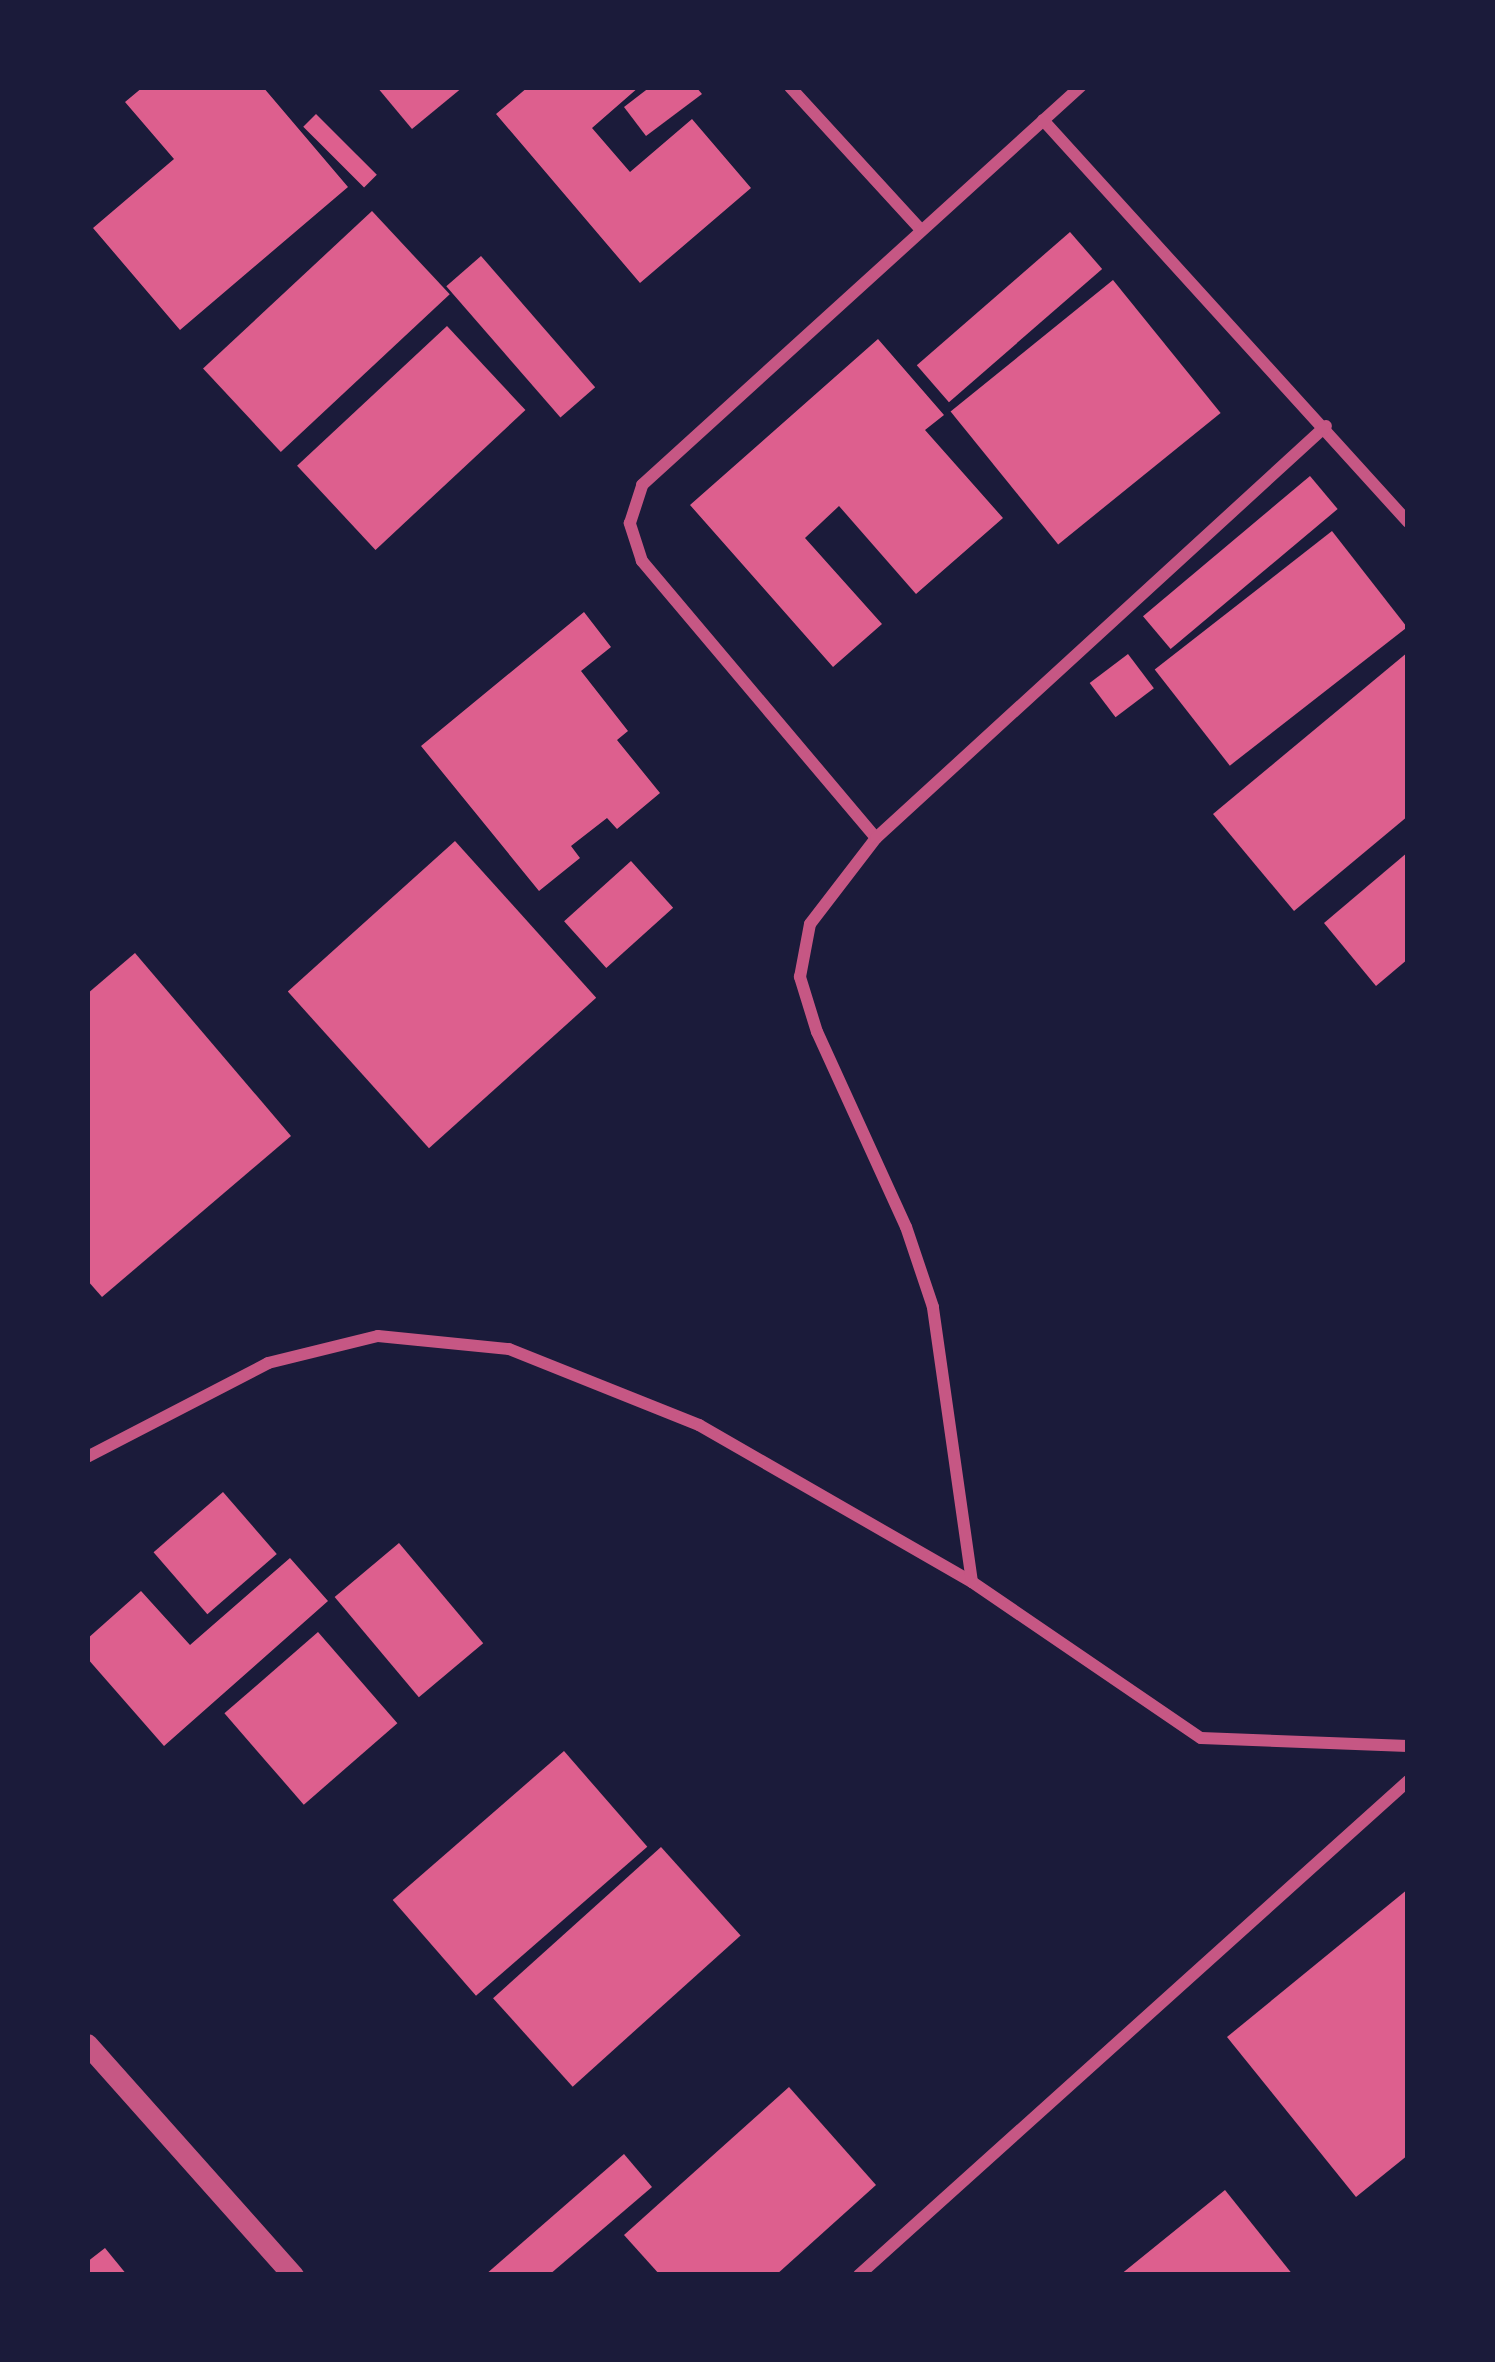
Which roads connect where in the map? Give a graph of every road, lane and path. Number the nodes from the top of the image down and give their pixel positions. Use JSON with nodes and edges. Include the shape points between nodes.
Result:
{"nodes":[{"id":1,"x":790,"y":87,"type":"edge"},
{"id":2,"x":1080,"y":87,"type":"edge"},
{"id":3,"x":1043,"y":120,"type":"junction"},
{"id":4,"x":921,"y":230,"type":"junction"},
{"id":5,"x":1327,"y":426,"type":"junction"},
{"id":6,"x":1408,"y":522,"type":"edge"},
{"id":7,"x":876,"y":838,"type":"junction"},
{"id":8,"x":87,"y":1457,"type":"edge"},
{"id":9,"x":973,"y":1582,"type":"junction"},
{"id":10,"x":1408,"y":1747,"type":"edge"},
{"id":11,"x":1408,"y":1781,"type":"edge"},
{"id":12,"x":87,"y":2044,"type":"edge"},
{"id":13,"x":293,"y":2275,"type":"edge"},
{"id":14,"x":859,"y":2275,"type":"edge"}],
"edges":[{"from":1,"to":4,"type":"street"},
{"from":2,"to":3,"type":"street"},
{"from":3,"to":4,"type":"street"},
{"from":3,"to":5,"type":"street"},
{"from":4,"to":7,"type":"street","via":[[642,485],[631,523],[642,561]]},
{"from":5,"to":6,"type":"street"},
{"from":5,"to":7,"type":"street"},
{"from":7,"to":9,"type":"street","via":[[810,924],[800,977],[933,1307]]},
{"from":8,"to":9,"type":"street","via":[[268,1363],[378,1336],[508,1349],[699,1425]]},
{"from":9,"to":10,"type":"street","via":[[1201,1738]]},
{"from":11,"to":14,"type":"street"},
{"from":12,"to":13,"type":"street"}]}
